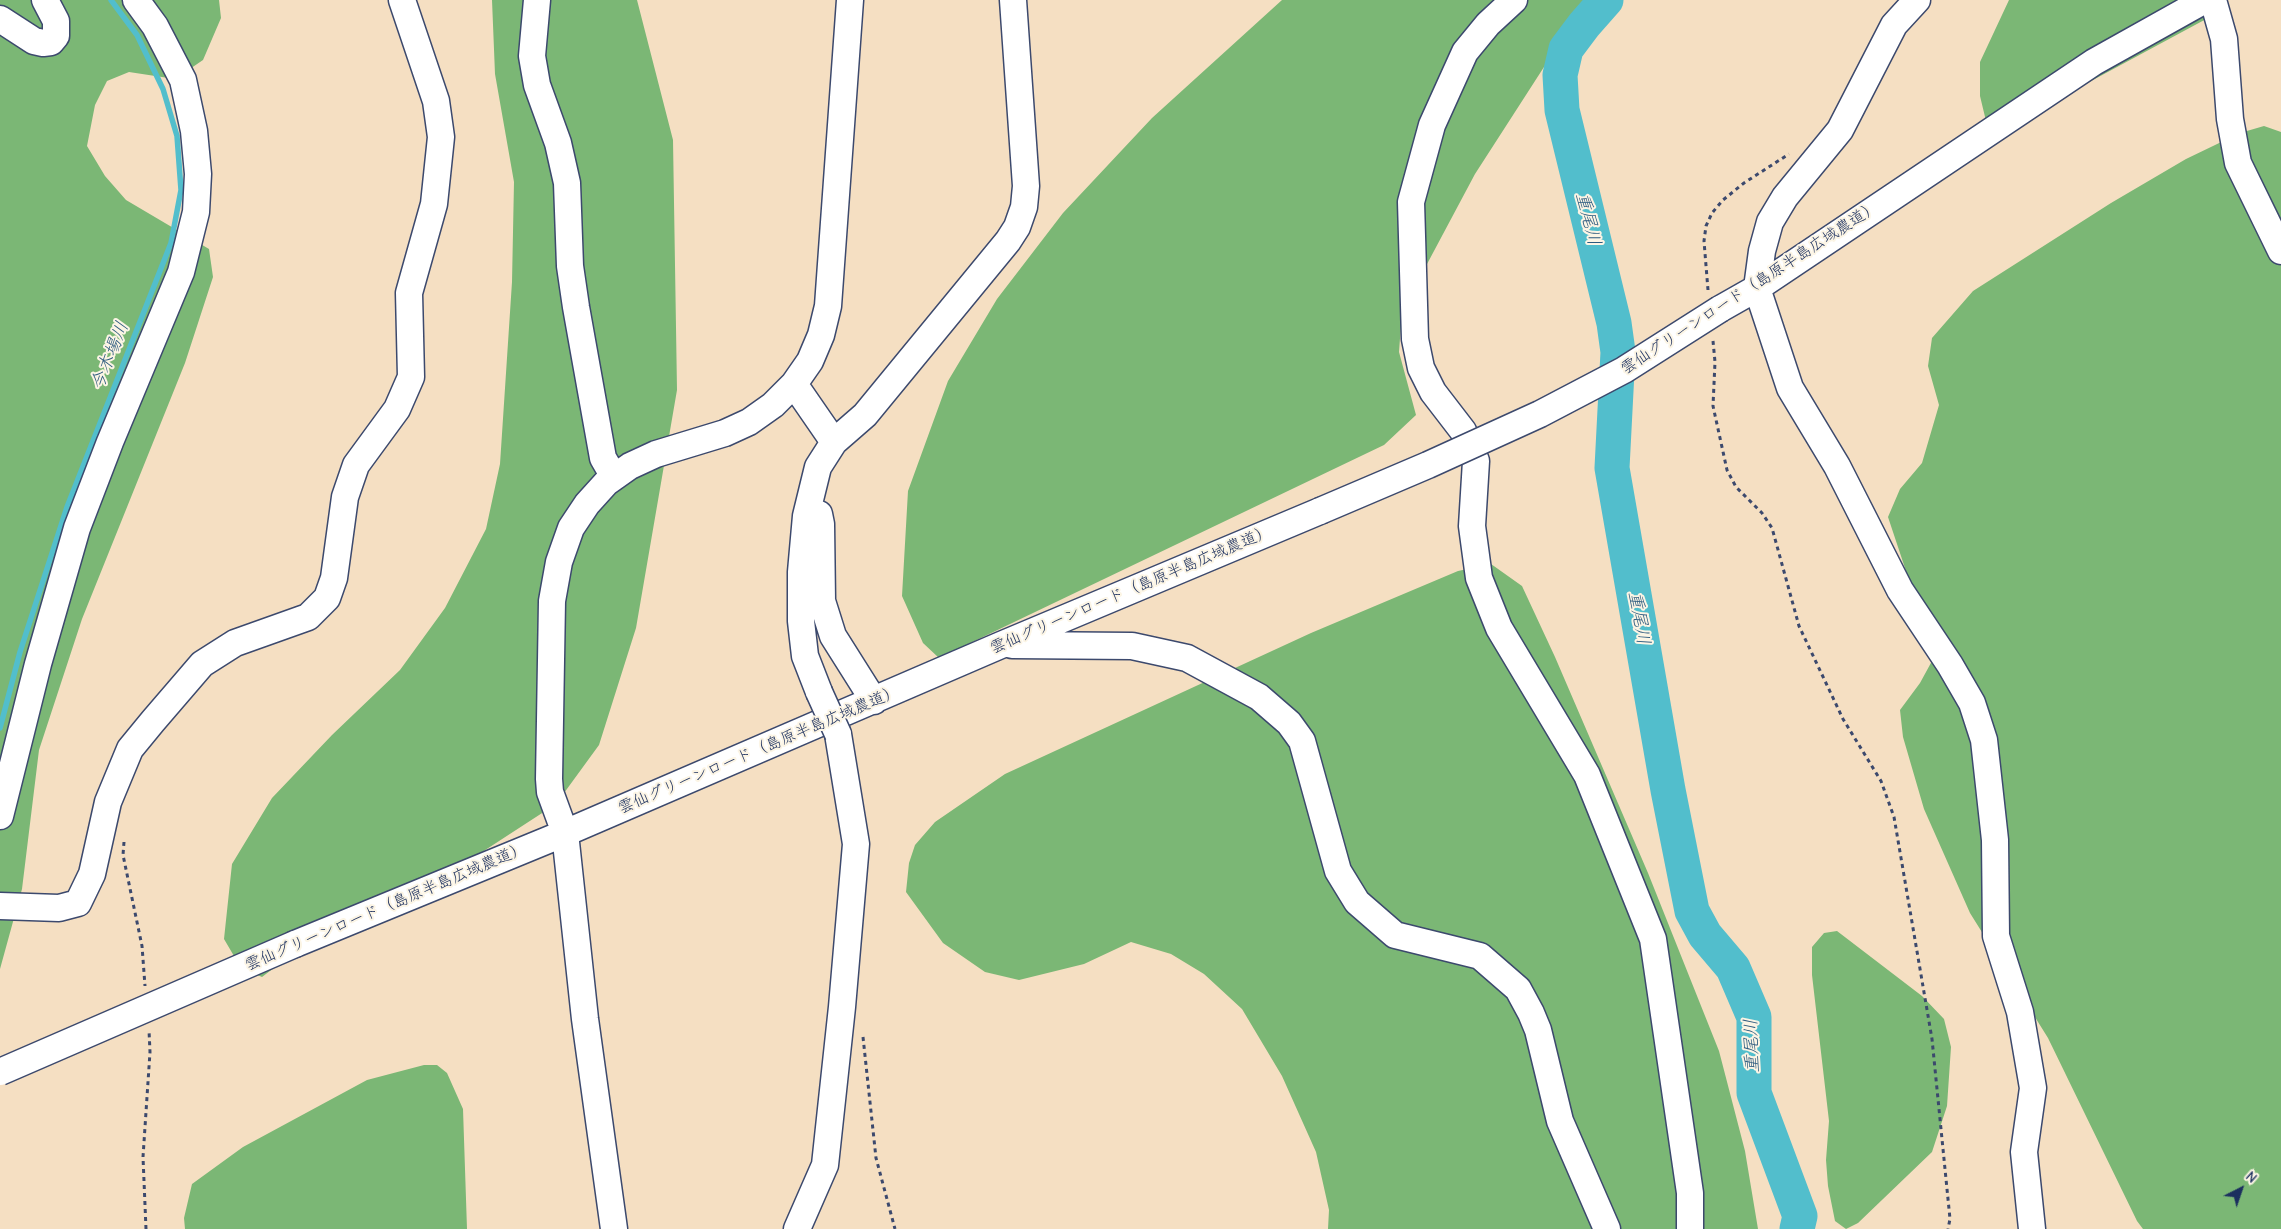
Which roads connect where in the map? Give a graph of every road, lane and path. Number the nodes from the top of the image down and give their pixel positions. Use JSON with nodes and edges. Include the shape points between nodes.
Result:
{"nodes":[{"id":1,"x":45,"y":0,"type":"edge"},
{"id":2,"x":136,"y":0,"type":"edge"},
{"id":3,"x":402,"y":0,"type":"edge"},
{"id":4,"x":537,"y":0,"type":"edge"},
{"id":5,"x":850,"y":0,"type":"edge"},
{"id":6,"x":1013,"y":0,"type":"edge"},
{"id":7,"x":1514,"y":0,"type":"edge"},
{"id":8,"x":1916,"y":0,"type":"edge"},
{"id":9,"x":2206,"y":0,"type":"edge"},
{"id":10,"x":2213,"y":0,"type":"edge"},
{"id":11,"x":0,"y":19,"type":"edge"},
{"id":12,"x":1797,"y":150,"type":"dead end"},
{"id":13,"x":2281,"y":251,"type":"edge"},
{"id":14,"x":1757,"y":288,"type":"junction"},
{"id":15,"x":1714,"y":303,"type":"junction"},
{"id":16,"x":1712,"y":334,"type":"dead end"},
{"id":17,"x":794,"y":384,"type":"junction"},
{"id":18,"x":834,"y":442,"type":"junction"},
{"id":19,"x":614,"y":477,"type":"junction"},
{"id":20,"x":811,"y":492,"type":"junction"},
{"id":21,"x":1002,"y":645,"type":"junction"},
{"id":22,"x":874,"y":702,"type":"junction"},
{"id":23,"x":0,"y":816,"type":"edge"},
{"id":24,"x":564,"y":833,"type":"junction"},
{"id":25,"x":0,"y":906,"type":"edge"},
{"id":26,"x":862,"y":1031,"type":"dead end"},
{"id":27,"x":0,"y":1072,"type":"edge"},
{"id":28,"x":614,"y":1229,"type":"edge"},
{"id":29,"x":797,"y":1229,"type":"edge"},
{"id":30,"x":895,"y":1229,"type":"edge"},
{"id":31,"x":1607,"y":1229,"type":"edge"},
{"id":32,"x":1690,"y":1229,"type":"edge"},
{"id":33,"x":1948,"y":1229,"type":"edge"},
{"id":34,"x":2032,"y":1229,"type":"edge"}],
"edges":[{"from":1,"to":11,"type":"street","via":[[56,21],[56,36],[51,42],[34,41]]},
{"from":2,"to":23,"type":"street","via":[[155,26],[183,80],[194,131],[198,174],[196,212],[181,272],[77,528],[38,664]]},
{"from":3,"to":25,"type":"street","via":[[436,101],[441,137],[434,204],[409,294],[411,377],[397,409],[356,465],[344,497],[334,578],[327,598],[308,617],[235,643],[202,664],[130,749],[108,802],[92,874],[78,903],[59,908]]},
{"from":4,"to":19,"type":"street","via":[[532,56],[537,85],[558,143],[567,183],[570,266],[576,307],[603,458]]},
{"from":5,"to":17,"type":"street","via":[[828,306],[821,335]]},
{"from":6,"to":18,"type":"street","via":[[1026,186],[1024,207],[1017,227],[865,416]]},
{"from":7,"to":32,"type":"street","via":[[1465,52],[1432,125],[1411,202],[1415,339],[1421,368],[1433,392],[1464,431],[1476,460],[1472,526],[1479,578],[1496,620],[1587,775],[1653,939],[1690,1194]]},
{"from":8,"to":14,"type":"street","via":[[1894,25],[1840,130],[1785,197],[1770,222]]},
{"from":9,"to":14,"type":"street","name":"雲仙グリーンロード（島原半島広域農道）","via":[[2094,62]]},
{"from":10,"to":13,"type":"street","via":[[2224,39],[2230,119],[2238,163]]},
{"from":12,"to":15,"type":"path","via":[[1744,183],[1712,213],[1704,241]]},
{"from":14,"to":15,"type":"street","name":"雲仙グリーンロード（島原半島広域農道）"},
{"from":14,"to":34,"type":"street","via":[[1790,388],[1837,466],[1900,590],[1972,703],[1984,740],[1995,840],[1996,936],[2020,1012],[2033,1088],[2024,1152]]},
{"from":15,"to":21,"type":"street","name":"雲仙グリーンロード（島原半島広域農道）","bridge":true,"via":[[1624,370],[1540,414],[1428,465]]},
{"from":16,"to":33,"type":"path","via":[[1715,362],[1712,406],[1727,470],[1736,487],[1772,528],[1800,626],[1843,719],[1881,781],[1894,817],[1932,1040],[1950,1219]]},
{"from":17,"to":18,"type":"street"},
{"from":17,"to":19,"type":"street","via":[[749,422],[725,433],[656,454]]},
{"from":18,"to":20,"type":"street","via":[[818,467]]},
{"from":19,"to":24,"type":"street","via":[[587,504],[571,528],[559,562],[552,602],[549,778],[550,792]]},
{"from":20,"to":22,"type":"street","via":[[821,524],[822,601],[834,636]]},
{"from":20,"to":29,"type":"street","bridge":true,"via":[[801,572],[804,656],[838,734],[856,844],[825,1165]]},
{"from":21,"to":22,"type":"street","name":"雲仙グリーンロード（島原半島広域農道）"},
{"from":21,"to":31,"type":"street","via":[[1132,646],[1187,658],[1259,697],[1289,723],[1302,741],[1338,871],[1357,902],[1395,935],[1480,956],[1518,989],[1538,1030],[1560,1121]]},
{"from":22,"to":24,"type":"street","name":"雲仙グリーンロード（島原半島広域農道）"},
{"from":24,"to":27,"type":"street","name":"雲仙グリーンロード（島原半島広域農道）","bridge":true,"via":[[295,944]]},
{"from":24,"to":28,"type":"street"},
{"from":26,"to":30,"type":"path","via":[[876,1158]]}]}
